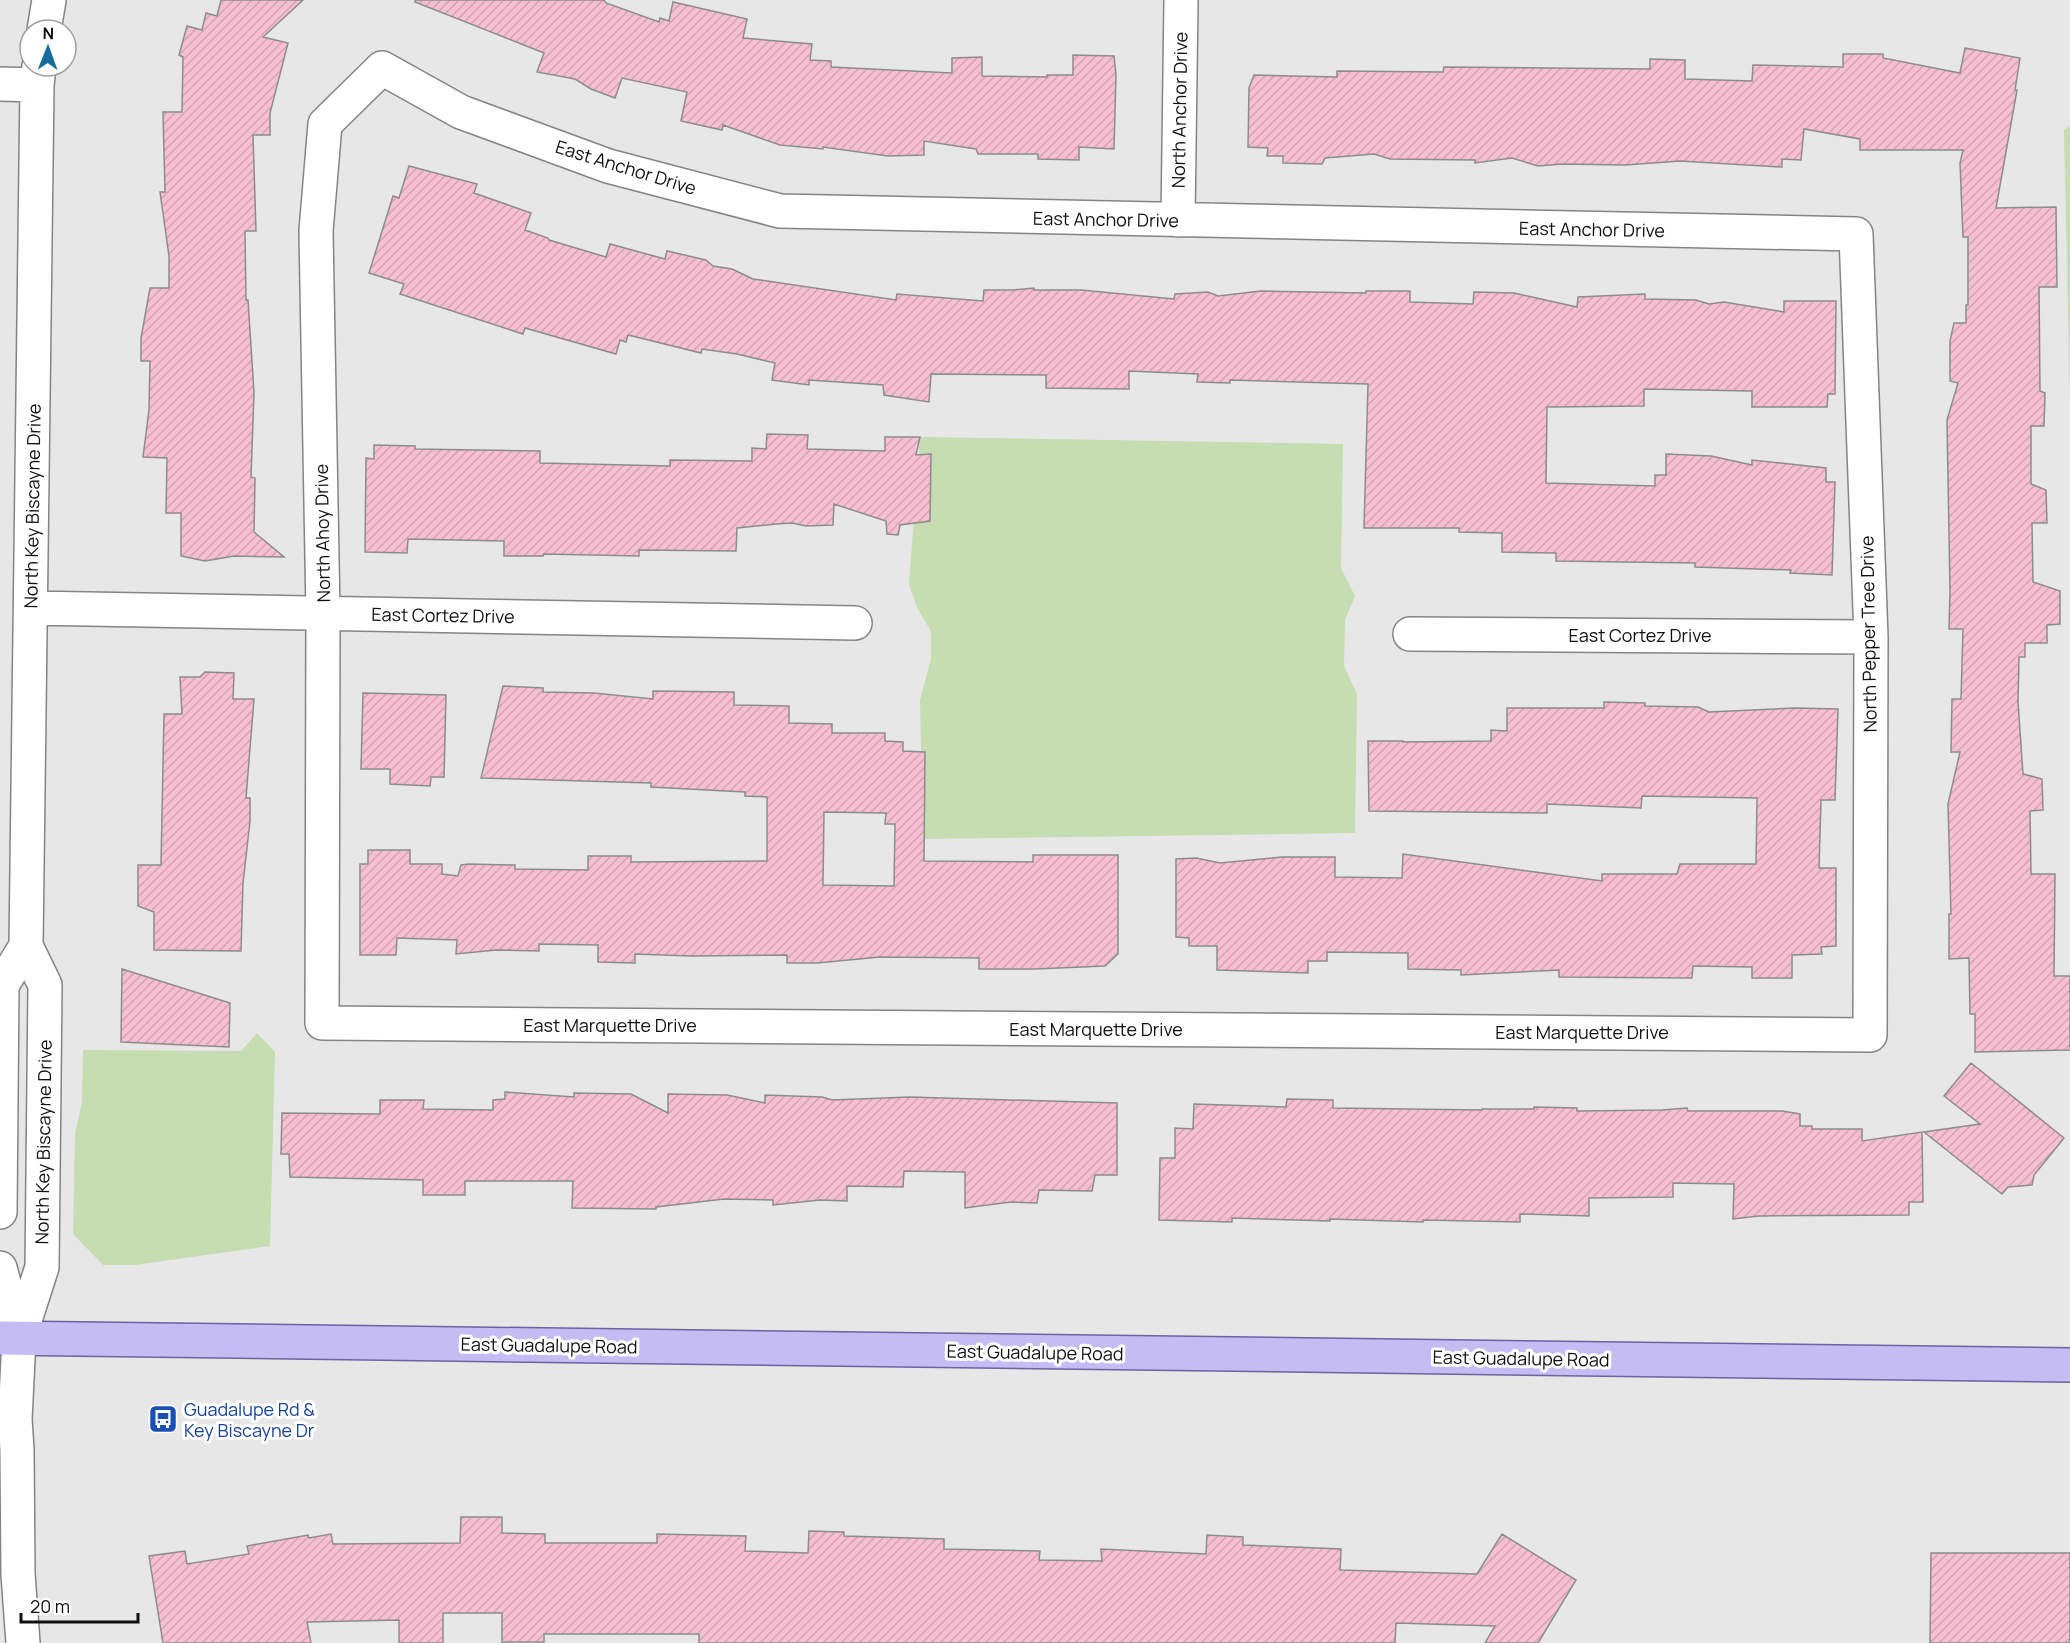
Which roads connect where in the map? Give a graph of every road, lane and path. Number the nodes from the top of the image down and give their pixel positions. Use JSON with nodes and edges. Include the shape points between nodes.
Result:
{"nodes":[{"id":1,"x":49,"y":0,"type":"edge"},
{"id":2,"x":1181,"y":0,"type":"edge"},
{"id":3,"x":46,"y":18,"type":"edge"},
{"id":4,"x":382,"y":68,"type":"joint"},
{"id":5,"x":25,"y":78,"type":"edge"},
{"id":6,"x":38,"y":78,"type":"edge"},
{"id":7,"x":0,"y":84,"type":"edge"},
{"id":8,"x":1178,"y":220,"type":"junction"},
{"id":9,"x":1856,"y":234,"type":"joint"},
{"id":10,"x":31,"y":608,"type":"junction"},
{"id":11,"x":323,"y":613,"type":"junction"},
{"id":12,"x":855,"y":622,"type":"dead end"},
{"id":13,"x":1410,"y":634,"type":"dead end"},
{"id":14,"x":1870,"y":637,"type":"junction"},
{"id":15,"x":26,"y":946,"type":"junction"},
{"id":16,"x":322,"y":1023,"type":"joint"},
{"id":17,"x":1870,"y":1035,"type":"joint"},
{"id":18,"x":0,"y":1212,"type":"edge"},
{"id":19,"x":0,"y":1268,"type":"edge"},
{"id":20,"x":9,"y":1338,"type":"edge"},
{"id":21,"x":2070,"y":1365,"type":"edge"},
{"id":22,"x":24,"y":1643,"type":"edge"}],
"edges":[{"from":1,"to":3,"type":"street"},
{"from":2,"to":8,"type":"street","name":"North Anchor Drive"},
{"from":4,"to":8,"type":"street","name":"East Anchor Drive","via":[[461,112],[608,166],[780,211]]},
{"from":4,"to":11,"type":"street","name":"North Ahoy Drive","via":[[325,124],[316,231]]},
{"from":5,"to":7,"type":"street"},
{"from":6,"to":10,"type":"street","name":"North Key Biscayne Drive"},
{"from":8,"to":9,"type":"street","name":"East Anchor Drive"},
{"from":9,"to":14,"type":"street","name":"North Pepper Tree Drive"},
{"from":10,"to":11,"type":"street","name":"East Cortez Drive"},
{"from":10,"to":15,"type":"street","name":"North Key Biscayne Drive"},
{"from":11,"to":12,"type":"street","name":"East Cortez Drive"},
{"from":11,"to":16,"type":"street","name":"North Ahoy Drive"},
{"from":13,"to":14,"type":"street","name":"East Cortez Drive"},
{"from":14,"to":17,"type":"street","name":"North Pepper Tree Drive"},
{"from":15,"to":18,"type":"street","via":[[2,985]]},
{"from":15,"to":20,"type":"street","name":"North Key Biscayne Drive","via":[[45,985],[42,1267]]},
{"from":16,"to":17,"type":"street","name":"East Marquette Drive"},
{"from":19,"to":20,"type":"street","name":"North Key Biscayne Drive"},
{"from":20,"to":21,"type":"main road","name":"East Guadalupe Road"},
{"from":20,"to":22,"type":"street","name":"North Key Biscayne Drive"}]}
